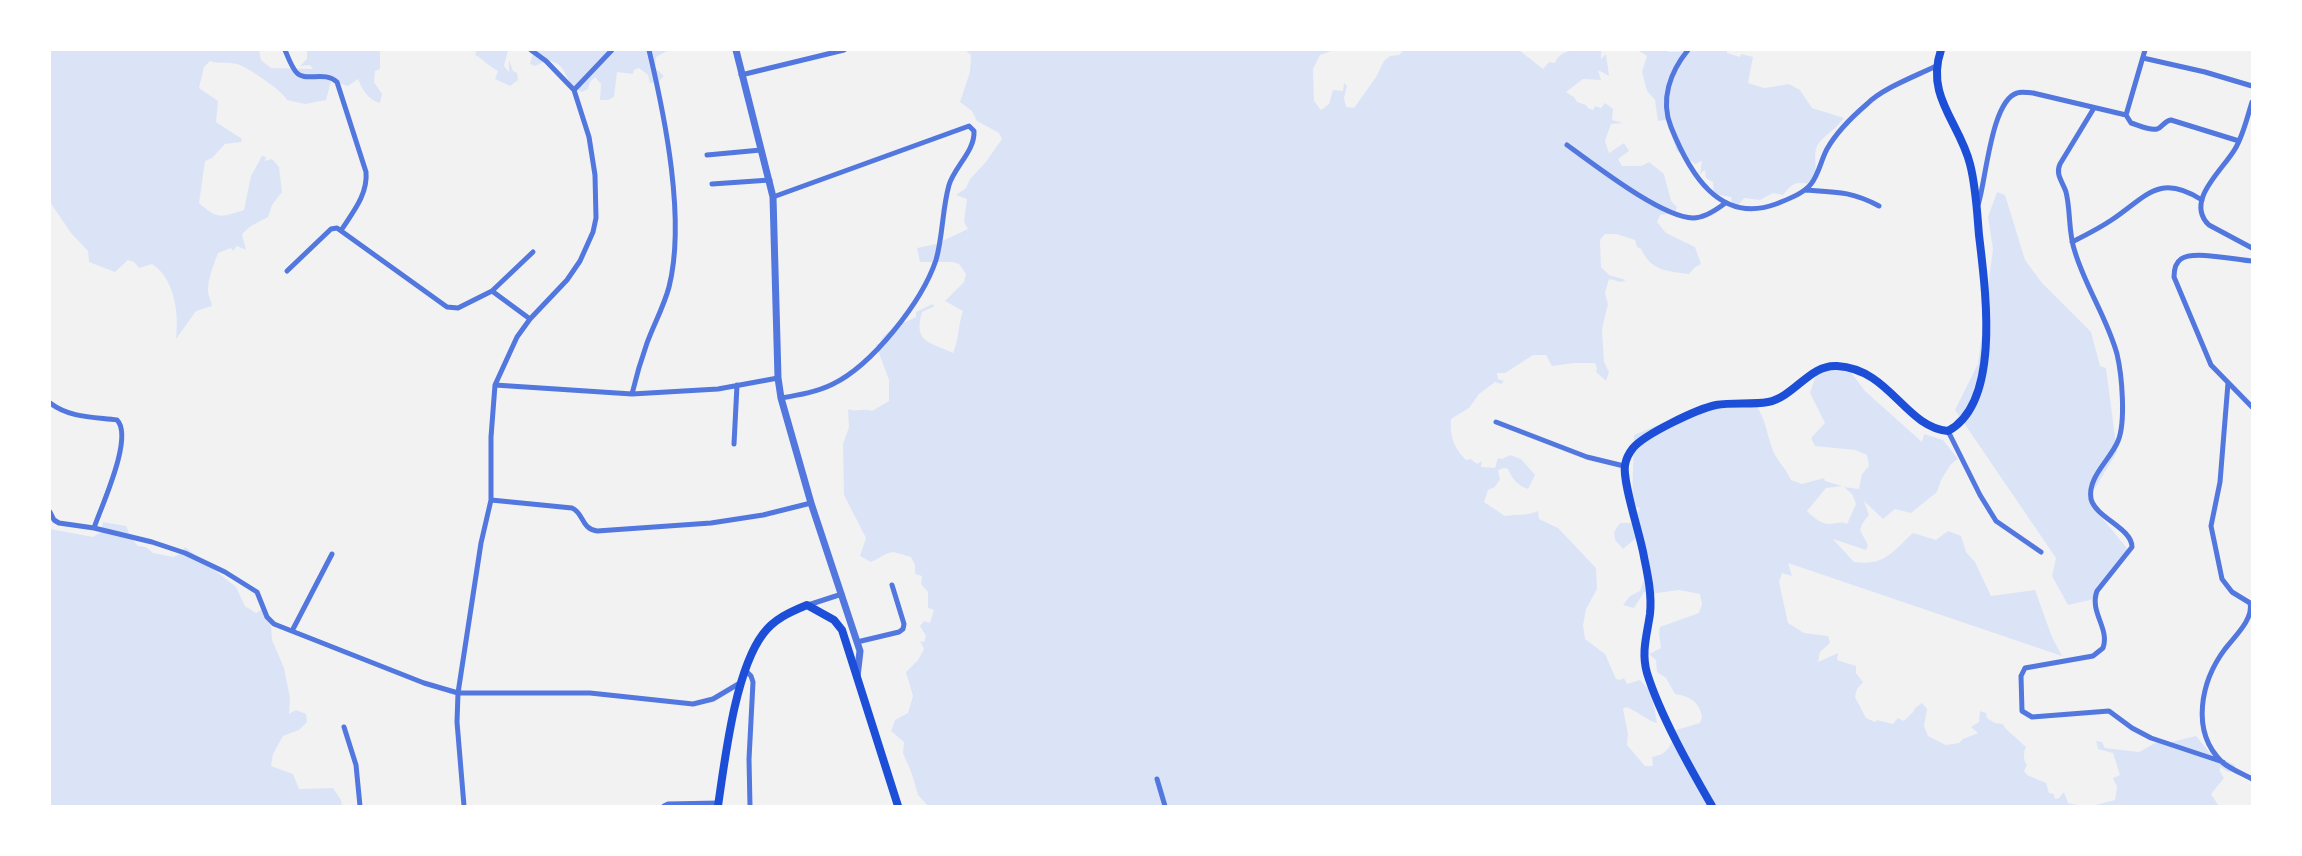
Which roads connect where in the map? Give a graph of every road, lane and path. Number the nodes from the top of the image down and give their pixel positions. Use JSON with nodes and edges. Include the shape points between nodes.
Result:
{"nodes":[{"id":1,"x":285,"y":50,"type":"edge"},
{"id":2,"x":531,"y":50,"type":"edge"},
{"id":3,"x":612,"y":50,"type":"edge"},
{"id":4,"x":650,"y":50,"type":"edge"},
{"id":5,"x":736,"y":50,"type":"edge"},
{"id":6,"x":844,"y":50,"type":"edge"},
{"id":7,"x":1688,"y":50,"type":"edge"},
{"id":8,"x":1941,"y":50,"type":"edge"},
{"id":9,"x":2145,"y":50,"type":"edge"},
{"id":10,"x":2143,"y":58,"type":"junction"},
{"id":11,"x":1936,"y":66,"type":"junction"},
{"id":12,"x":741,"y":75,"type":"junction"},
{"id":13,"x":2252,"y":86,"type":"edge"},
{"id":14,"x":574,"y":90,"type":"junction"},
{"id":15,"x":2252,"y":102,"type":"edge"},
{"id":16,"x":2094,"y":108,"type":"junction"},
{"id":17,"x":2126,"y":115,"type":"junction"},
{"id":18,"x":2250,"y":115,"type":"edge"},
{"id":19,"x":2239,"y":141,"type":"junction"},
{"id":20,"x":1567,"y":146,"type":"dead end"},
{"id":21,"x":761,"y":150,"type":"junction"},
{"id":22,"x":707,"y":155,"type":"dead end"},
{"id":23,"x":770,"y":180,"type":"junction"},
{"id":24,"x":712,"y":184,"type":"dead end"},
{"id":25,"x":1805,"y":190,"type":"junction"},
{"id":26,"x":774,"y":197,"type":"junction"},
{"id":27,"x":2202,"y":200,"type":"junction"},
{"id":28,"x":1724,"y":204,"type":"junction"},
{"id":29,"x":1879,"y":206,"type":"dead end"},
{"id":30,"x":1977,"y":209,"type":"junction"},
{"id":31,"x":342,"y":229,"type":"junction"},
{"id":32,"x":2072,"y":242,"type":"junction"},
{"id":33,"x":2252,"y":248,"type":"edge"},
{"id":34,"x":533,"y":252,"type":"dead end"},
{"id":35,"x":2252,"y":261,"type":"edge"},
{"id":36,"x":287,"y":272,"type":"dead end"},
{"id":37,"x":492,"y":291,"type":"junction"},
{"id":38,"x":530,"y":319,"type":"junction"},
{"id":39,"x":778,"y":378,"type":"junction"},
{"id":40,"x":2228,"y":383,"type":"junction"},
{"id":41,"x":495,"y":385,"type":"junction"},
{"id":42,"x":737,"y":385,"type":"junction"},
{"id":43,"x":632,"y":394,"type":"junction"},
{"id":44,"x":781,"y":398,"type":"junction"},
{"id":45,"x":50,"y":403,"type":"edge"},
{"id":46,"x":2252,"y":407,"type":"edge"},
{"id":47,"x":1496,"y":422,"type":"dead end"},
{"id":48,"x":1948,"y":431,"type":"junction"},
{"id":49,"x":734,"y":444,"type":"dead end"},
{"id":50,"x":1624,"y":466,"type":"junction"},
{"id":51,"x":491,"y":500,"type":"junction"},
{"id":52,"x":811,"y":503,"type":"junction"},
{"id":53,"x":50,"y":512,"type":"edge"},
{"id":54,"x":94,"y":528,"type":"junction"},
{"id":55,"x":2041,"y":552,"type":"dead end"},
{"id":56,"x":332,"y":554,"type":"dead end"},
{"id":57,"x":892,"y":585,"type":"dead end"},
{"id":58,"x":842,"y":594,"type":"junction"},
{"id":59,"x":807,"y":606,"type":"junction"},
{"id":60,"x":292,"y":631,"type":"junction"},
{"id":61,"x":857,"y":642,"type":"junction"},
{"id":62,"x":746,"y":670,"type":"junction"},
{"id":63,"x":857,"y":677,"type":"junction"},
{"id":64,"x":740,"y":684,"type":"junction"},
{"id":65,"x":458,"y":693,"type":"junction"},
{"id":66,"x":344,"y":727,"type":"dead end"},
{"id":67,"x":2223,"y":762,"type":"junction"},
{"id":68,"x":1157,"y":779,"type":"dead end"},
{"id":69,"x":2252,"y":779,"type":"edge"},
{"id":70,"x":718,"y":804,"type":"edge"},
{"id":71,"x":360,"y":806,"type":"edge"},
{"id":72,"x":464,"y":806,"type":"edge"},
{"id":73,"x":664,"y":806,"type":"edge"},
{"id":74,"x":750,"y":806,"type":"edge"},
{"id":75,"x":898,"y":806,"type":"edge"},
{"id":76,"x":1165,"y":806,"type":"edge"},
{"id":77,"x":1712,"y":806,"type":"edge"}],
"edges":[{"from":1,"to":31,"type":"street","via":[[299,74],[326,76],[337,82],[366,172],[362,196]]},
{"from":2,"to":14,"type":"street"},
{"from":3,"to":14,"type":"street"},
{"from":4,"to":43,"type":"street","via":[[675,199],[675,240],[670,286],[642,356]]},
{"from":5,"to":12,"type":"street"},
{"from":6,"to":12,"type":"street"},
{"from":7,"to":28,"type":"street","via":[[1668,90],[1666,116],[1688,165]]},
{"from":8,"to":11,"type":"main road"},
{"from":9,"to":10,"type":"street"},
{"from":10,"to":13,"type":"street"},
{"from":10,"to":17,"type":"street"},
{"from":11,"to":25,"type":"street","via":[[1868,102],[1830,144],[1813,182]]},
{"from":11,"to":30,"type":"main road","via":[[1941,97],[1970,163]]},
{"from":12,"to":21,"type":"street"},
{"from":14,"to":38,"type":"street","via":[[589,137],[595,176],[594,232],[567,280]]},
{"from":15,"to":18,"type":"street"},
{"from":16,"to":17,"type":"street"},
{"from":16,"to":30,"type":"street","via":[[2023,92],[2012,96],[1994,128]]},
{"from":16,"to":32,"type":"street","via":[[2058,169],[2066,194]]},
{"from":17,"to":19,"type":"street","via":[[2131,123],[2154,129],[2171,120]]},
{"from":18,"to":19,"type":"street"},
{"from":19,"to":27,"type":"street","via":[[2208,185]]},
{"from":20,"to":28,"type":"street","via":[[1636,193],[1681,216],[1695,218]]},
{"from":21,"to":22,"type":"street"},
{"from":21,"to":23,"type":"street"},
{"from":23,"to":24,"type":"street"},
{"from":23,"to":26,"type":"street"},
{"from":25,"to":28,"type":"street","via":[[1750,210]]},
{"from":25,"to":29,"type":"street","via":[[1846,192]]},
{"from":26,"to":39,"type":"street"},
{"from":26,"to":44,"type":"street","via":[[969,126],[974,128],[975,138],[949,186],[935,261],[920,293],[894,330],[869,358],[834,384]]},
{"from":27,"to":32,"type":"street","via":[[2190,192],[2157,188],[2113,219]]},
{"from":27,"to":33,"type":"street","via":[[2204,221]]},
{"from":30,"to":48,"type":"main road","via":[[1986,331],[1984,360],[1973,404],[1960,423]]},
{"from":31,"to":36,"type":"street","via":[[331,229]]},
{"from":31,"to":37,"type":"street","via":[[447,307],[458,308]]},
{"from":32,"to":67,"type":"street","via":[[2077,260],[2112,335],[2120,379],[2120,435],[2094,480],[2091,497],[2096,508],[2129,538],[2132,547],[2096,591],[2096,614],[2105,637],[2103,648],[2093,656],[2025,668],[2021,676],[2022,711],[2032,717],[2109,711],[2150,738]]},
{"from":34,"to":37,"type":"street"},
{"from":35,"to":40,"type":"street","via":[[2193,255],[2181,259],[2174,270],[2177,287],[2211,366]]},
{"from":37,"to":38,"type":"street"},
{"from":38,"to":41,"type":"street","via":[[517,337]]},
{"from":39,"to":42,"type":"street"},
{"from":39,"to":44,"type":"street"},
{"from":40,"to":46,"type":"street"},
{"from":40,"to":67,"type":"street","via":[[2220,482],[2211,526],[2222,579],[2232,592],[2251,606],[2244,623],[2216,662],[2202,702],[2204,731]]},
{"from":41,"to":43,"type":"street"},
{"from":41,"to":51,"type":"street"},
{"from":42,"to":43,"type":"street"},
{"from":42,"to":49,"type":"street"},
{"from":44,"to":52,"type":"street"},
{"from":45,"to":54,"type":"street","via":[[58,410],[73,415],[117,420],[121,425],[118,462]]},
{"from":47,"to":50,"type":"street","via":[[1586,457]]},
{"from":48,"to":50,"type":"main road","via":[[1937,430],[1924,423],[1882,383],[1857,370],[1835,366],[1815,372],[1792,391],[1771,402],[1715,405],[1658,429],[1644,437],[1629,454]]},
{"from":48,"to":55,"type":"street","via":[[1996,521]]},
{"from":50,"to":77,"type":"main road","via":[[1650,597],[1644,647],[1647,673],[1660,706]]},
{"from":51,"to":52,"type":"street","via":[[572,508],[577,510],[585,526],[597,531],[712,523],[763,516]]},
{"from":51,"to":65,"type":"street","via":[[481,543]]},
{"from":52,"to":58,"type":"street"},
{"from":53,"to":54,"type":"street","via":[[59,523]]},
{"from":54,"to":60,"type":"street","via":[[168,548],[225,572],[257,592],[267,617],[274,624]]},
{"from":56,"to":60,"type":"street"},
{"from":57,"to":61,"type":"street","via":[[903,629]]},
{"from":58,"to":59,"type":"street"},
{"from":58,"to":61,"type":"street"},
{"from":59,"to":62,"type":"main road","via":[[771,624],[762,634]]},
{"from":59,"to":63,"type":"main road","via":[[838,624]]},
{"from":60,"to":65,"type":"street","via":[[424,683]]},
{"from":61,"to":63,"type":"street","via":[[861,657]]},
{"from":62,"to":64,"type":"main road"},
{"from":62,"to":74,"type":"street","via":[[753,682]]},
{"from":63,"to":75,"type":"main road"},
{"from":64,"to":65,"type":"street","via":[[714,699],[693,704],[590,693]]},
{"from":64,"to":70,"type":"main road"},
{"from":65,"to":72,"type":"street","via":[[457,722]]},
{"from":66,"to":71,"type":"street","via":[[356,766]]},
{"from":67,"to":69,"type":"street"},
{"from":68,"to":76,"type":"street"},
{"from":70,"to":73,"type":"street"}]}
